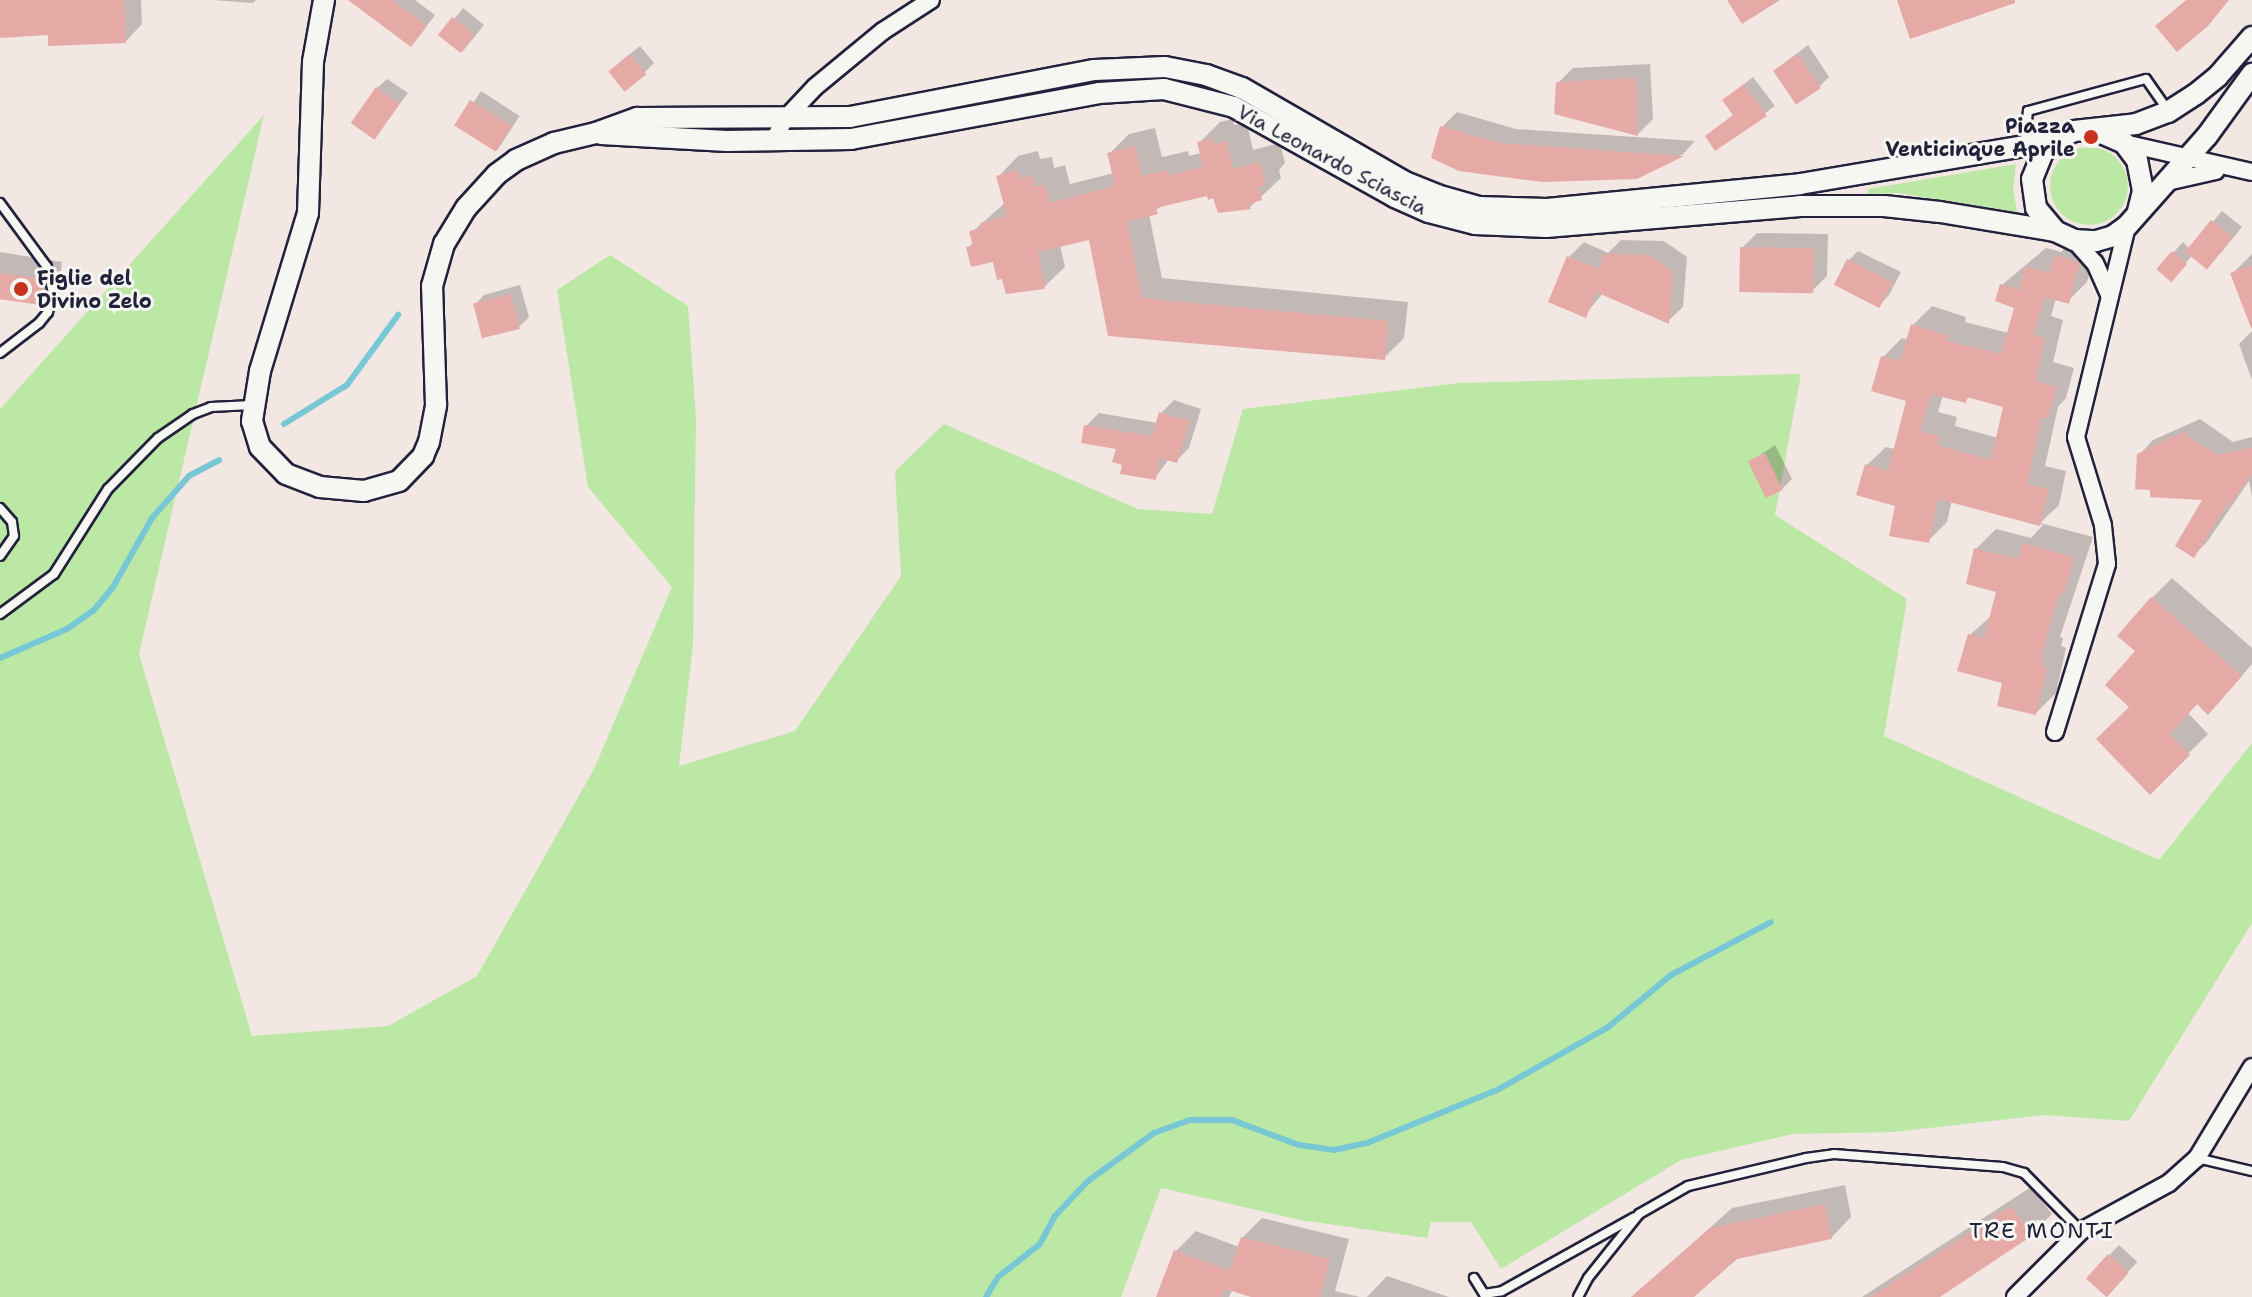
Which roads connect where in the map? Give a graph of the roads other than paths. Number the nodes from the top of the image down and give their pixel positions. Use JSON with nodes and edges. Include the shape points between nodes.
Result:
{"nodes":[{"id":1,"x":324,"y":0,"type":"edge"},
{"id":2,"x":931,"y":0,"type":"edge"},
{"id":3,"x":2252,"y":37,"type":"edge"},
{"id":4,"x":2252,"y":74,"type":"edge"},
{"id":5,"x":1025,"y":84,"type":"junction"},
{"id":6,"x":945,"y":100,"type":"junction"},
{"id":7,"x":1030,"y":106,"type":"junction"},
{"id":8,"x":2171,"y":110,"type":"junction"},
{"id":9,"x":784,"y":120,"type":"junction"},
{"id":10,"x":949,"y":122,"type":"junction"},
{"id":11,"x":2095,"y":130,"type":"junction"},
{"id":12,"x":596,"y":133,"type":"junction"},
{"id":13,"x":2207,"y":136,"type":"junction"},
{"id":14,"x":2054,"y":141,"type":"junction"},
{"id":15,"x":773,"y":142,"type":"junction"},
{"id":16,"x":2124,"y":143,"type":"junction"},
{"id":17,"x":2019,"y":146,"type":"junction"},
{"id":18,"x":2186,"y":159,"type":"junction"},
{"id":19,"x":2232,"y":170,"type":"junction"},
{"id":20,"x":2252,"y":172,"type":"edge"},
{"id":21,"x":1851,"y":177,"type":"junction"},
{"id":22,"x":2167,"y":182,"type":"junction"},
{"id":23,"x":0,"y":203,"type":"edge"},
{"id":24,"x":1853,"y":206,"type":"junction"},
{"id":25,"x":2132,"y":218,"type":"junction"},
{"id":26,"x":2055,"y":231,"type":"junction"},
{"id":27,"x":2074,"y":240,"type":"junction"},
{"id":28,"x":2110,"y":296,"type":"junction"},
{"id":29,"x":0,"y":353,"type":"edge"},
{"id":30,"x":253,"y":405,"type":"junction"},
{"id":31,"x":0,"y":508,"type":"edge"},
{"id":32,"x":0,"y":556,"type":"edge"},
{"id":33,"x":0,"y":614,"type":"edge"},
{"id":34,"x":2055,"y":732,"type":"dead end"},
{"id":35,"x":2252,"y":1067,"type":"edge"},
{"id":36,"x":2197,"y":1158,"type":"junction"},
{"id":37,"x":2252,"y":1171,"type":"edge"},
{"id":38,"x":1639,"y":1214,"type":"junction"},
{"id":39,"x":2081,"y":1231,"type":"junction"},
{"id":40,"x":1474,"y":1278,"type":"dead end"},
{"id":41,"x":1578,"y":1297,"type":"edge"},
{"id":42,"x":2015,"y":1297,"type":"edge"}],
"edges":[{"from":1,"to":30,"type":"street","name":"Via Leonardo Sciascia","via":[[313,62],[308,213]]},
{"from":2,"to":9,"type":"street","via":[[841,65]]},
{"from":3,"to":8,"type":"street","via":[[2218,76]]},
{"from":4,"to":13,"type":"street"},
{"from":5,"to":6,"type":"street","name":"Via Leonardo Sciascia"},
{"from":5,"to":7,"type":"street"},
{"from":5,"to":21,"type":"street","name":"Via Leonardo Sciascia","via":[[1143,66],[1206,75],[1265,100],[1405,182],[1479,207],[1585,206]]},
{"from":6,"to":9,"type":"street","name":"Via Leonardo Sciascia","via":[[850,117]]},
{"from":6,"to":10,"type":"street"},
{"from":7,"to":10,"type":"street","name":"Via Leonardo Sciascia"},
{"from":7,"to":24,"type":"street","name":"Via Leonardo Sciascia","via":[[1124,89],[1199,95],[1256,118],[1395,197],[1475,224],[1585,225]]},
{"from":8,"to":11,"type":"street","via":[[2136,124]]},
{"from":8,"to":17,"type":"lane","via":[[2146,79],[2028,111]]},
{"from":9,"to":12,"type":"street","name":"Via Leonardo Sciascia","via":[[637,118]]},
{"from":9,"to":15,"type":"street"},
{"from":10,"to":15,"type":"street","name":"Via Leonardo Sciascia","via":[[851,139]]},
{"from":11,"to":14,"type":"street","via":[[2074,131]]},
{"from":11,"to":16,"type":"street"},
{"from":12,"to":15,"type":"street","name":"Via Leonardo Sciascia"},
{"from":12,"to":30,"type":"street","name":"Via Leonardo Sciascia","via":[[516,160],[481,190],[453,226],[432,286],[434,423],[423,456],[399,481],[364,491],[298,480],[275,466],[260,447]]},
{"from":13,"to":18,"type":"street"},
{"from":13,"to":19,"type":"street","via":[[2217,158]]},
{"from":14,"to":17,"type":"street","name":"Via Leonardo Sciascia"},
{"from":14,"to":26,"type":"street","via":[[2036,164],[2032,179],[2036,208]]},
{"from":16,"to":18,"type":"street"},
{"from":16,"to":25,"type":"street","via":[[2141,169],[2143,191]]},
{"from":17,"to":21,"type":"street","name":"Via Leonardo Sciascia"},
{"from":18,"to":19,"type":"street"},
{"from":18,"to":22,"type":"street"},
{"from":19,"to":20,"type":"street"},
{"from":19,"to":22,"type":"street"},
{"from":21,"to":24,"type":"street"},
{"from":22,"to":25,"type":"street"},
{"from":23,"to":29,"type":"lane","via":[[47,267],[53,292],[39,323]]},
{"from":24,"to":26,"type":"street","name":"Via Leonardo Sciascia","via":[[1940,212]]},
{"from":25,"to":27,"type":"street","via":[[2113,236]]},
{"from":25,"to":28,"type":"street"},
{"from":26,"to":27,"type":"street"},
{"from":27,"to":28,"type":"street","via":[[2095,263]]},
{"from":28,"to":34,"type":"street","via":[[2076,437],[2103,525],[2107,564]]},
{"from":30,"to":33,"type":"lane","via":[[211,407],[158,438],[108,489],[54,574]]},
{"from":31,"to":32,"type":"lane","via":[[12,522],[14,536]]},
{"from":35,"to":36,"type":"street"},
{"from":36,"to":37,"type":"lane"},
{"from":36,"to":39,"type":"street","via":[[2169,1183]]},
{"from":38,"to":39,"type":"lane","via":[[1688,1186],[1725,1174],[1834,1154],[2024,1173]]},
{"from":38,"to":40,"type":"lane","via":[[1502,1291],[1484,1294]]},
{"from":38,"to":41,"type":"lane"},
{"from":39,"to":42,"type":"street"}]}
